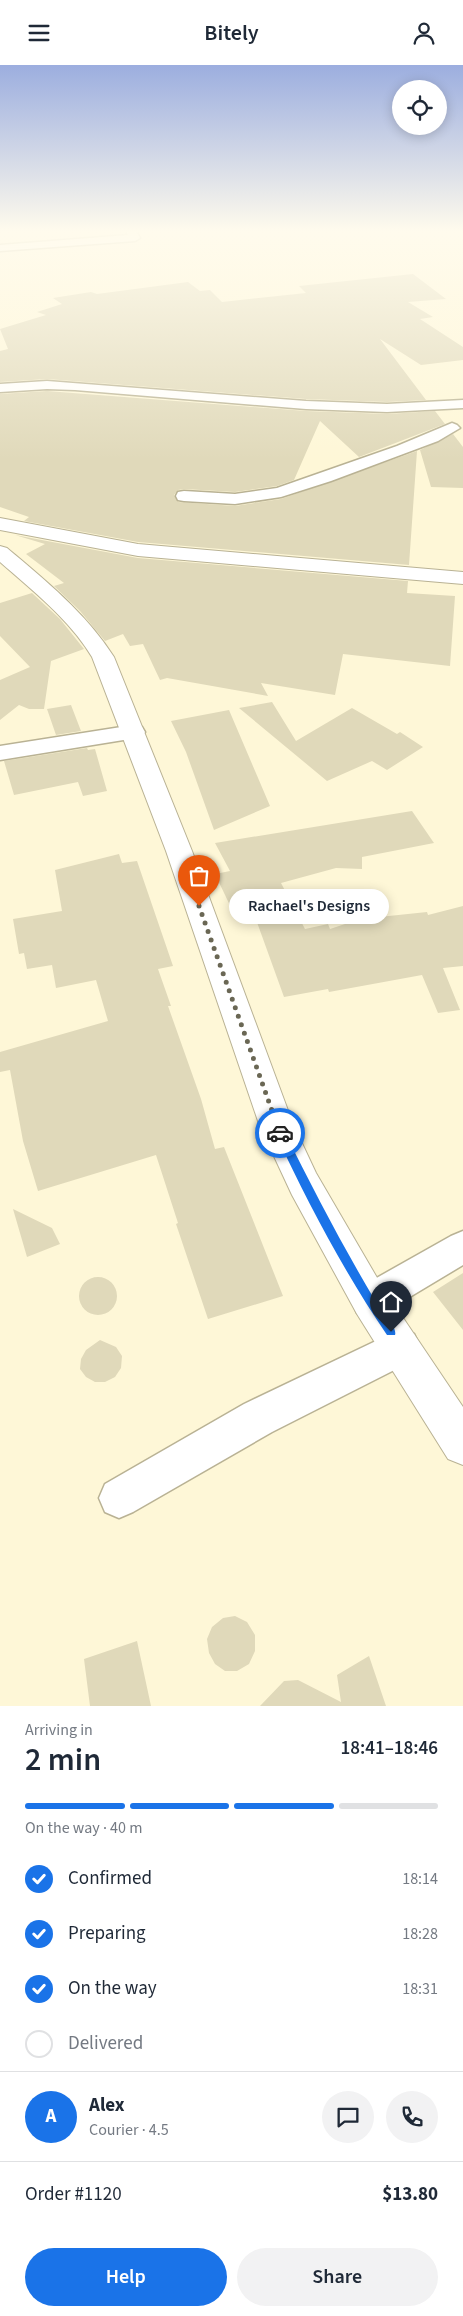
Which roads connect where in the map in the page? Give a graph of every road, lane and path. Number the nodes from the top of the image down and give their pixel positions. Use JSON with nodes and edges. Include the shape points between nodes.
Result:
{"nodes":[{"id":1,"x":0,"y":388,"type":"edge"},
{"id":2,"x":463,"y":404,"type":"edge"},
{"id":3,"x":448,"y":406,"type":"junction"},
{"id":4,"x":184,"y":496,"type":"dead end"},
{"id":5,"x":0,"y":524,"type":"edge"},
{"id":6,"x":0,"y":552,"type":"edge"},
{"id":7,"x":463,"y":578,"type":"edge"},
{"id":8,"x":134,"y":732,"type":"junction"},
{"id":9,"x":0,"y":753,"type":"edge"},
{"id":10,"x":463,"y":1247,"type":"edge"},
{"id":11,"x":370,"y":1301,"type":"junction"},
{"id":12,"x":401,"y":1347,"type":"junction"},
{"id":13,"x":463,"y":1444,"type":"edge"},
{"id":14,"x":119,"y":1498,"type":"dead end"}],
"edges":[{"from":1,"to":3,"type":"street","via":[[48,385],[306,405]]},
{"from":2,"to":3,"type":"street"},
{"from":3,"to":4,"type":"street","via":[[456,435],[260,498],[209,500]]},
{"from":5,"to":7,"type":"street","via":[[138,549]]},
{"from":6,"to":8,"type":"street","via":[[50,595],[90,636],[104,657]]},
{"from":8,"to":9,"type":"street"},
{"from":8,"to":11,"type":"street","via":[[276,1124],[304,1184]]},
{"from":10,"to":11,"type":"street"},
{"from":11,"to":12,"type":"street"},
{"from":12,"to":13,"type":"street"},
{"from":12,"to":14,"type":"street","via":[[318,1386]]}]}
